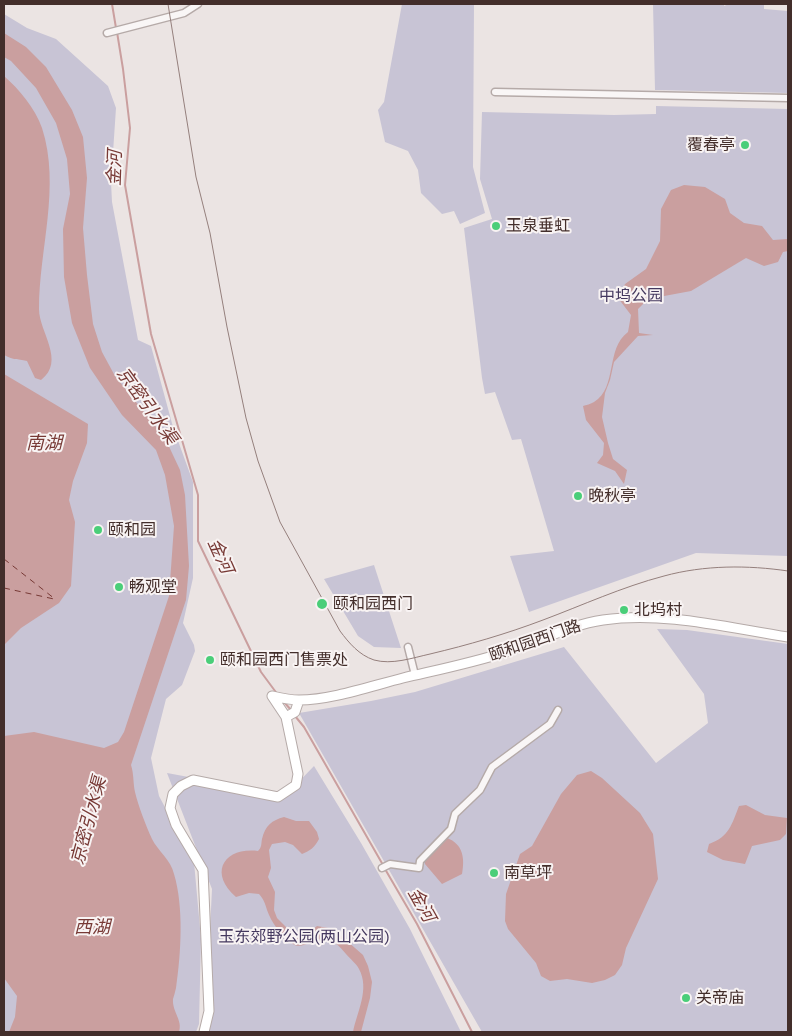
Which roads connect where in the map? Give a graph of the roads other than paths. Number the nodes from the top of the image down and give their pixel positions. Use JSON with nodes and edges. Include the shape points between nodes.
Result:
{"nodes":[{"id":1,"x":198,"y":4,"type":"edge"},
{"id":2,"x":109,"y":33,"type":"dead end"},
{"id":3,"x":495,"y":92,"type":"dead end"},
{"id":4,"x":788,"y":98,"type":"edge"},
{"id":5,"x":788,"y":637,"type":"edge"},
{"id":6,"x":408,"y":648,"type":"dead end"},
{"id":7,"x":415,"y":675,"type":"junction"},
{"id":8,"x":299,"y":700,"type":"junction"},
{"id":9,"x":558,"y":710,"type":"dead end"},
{"id":10,"x":291,"y":715,"type":"junction"},
{"id":11,"x":384,"y":867,"type":"dead end"},
{"id":12,"x":204,"y":1032,"type":"edge"}],
"edges":[{"from":1,"to":2,"type":"street","via":[[184,13]]},
{"from":3,"to":4,"type":"street"},
{"from":5,"to":7,"type":"street","name":"颐和园西门路","via":[[682,621],[603,620],[564,630],[507,652]]},
{"from":6,"to":7,"type":"street"},
{"from":7,"to":8,"type":"street","name":"颐和园西门路"},
{"from":8,"to":10,"type":"street"},
{"from":8,"to":10,"type":"street","name":"颐和园西门路","via":[[272,696]]},
{"from":9,"to":11,"type":"street","via":[[550,724],[492,767],[480,790],[455,814],[451,829],[420,861],[419,868],[390,864]]},
{"from":10,"to":12,"type":"street","via":[[298,774],[296,785],[278,796],[193,780],[173,794],[170,808],[176,825],[203,870],[209,1011]]}]}
